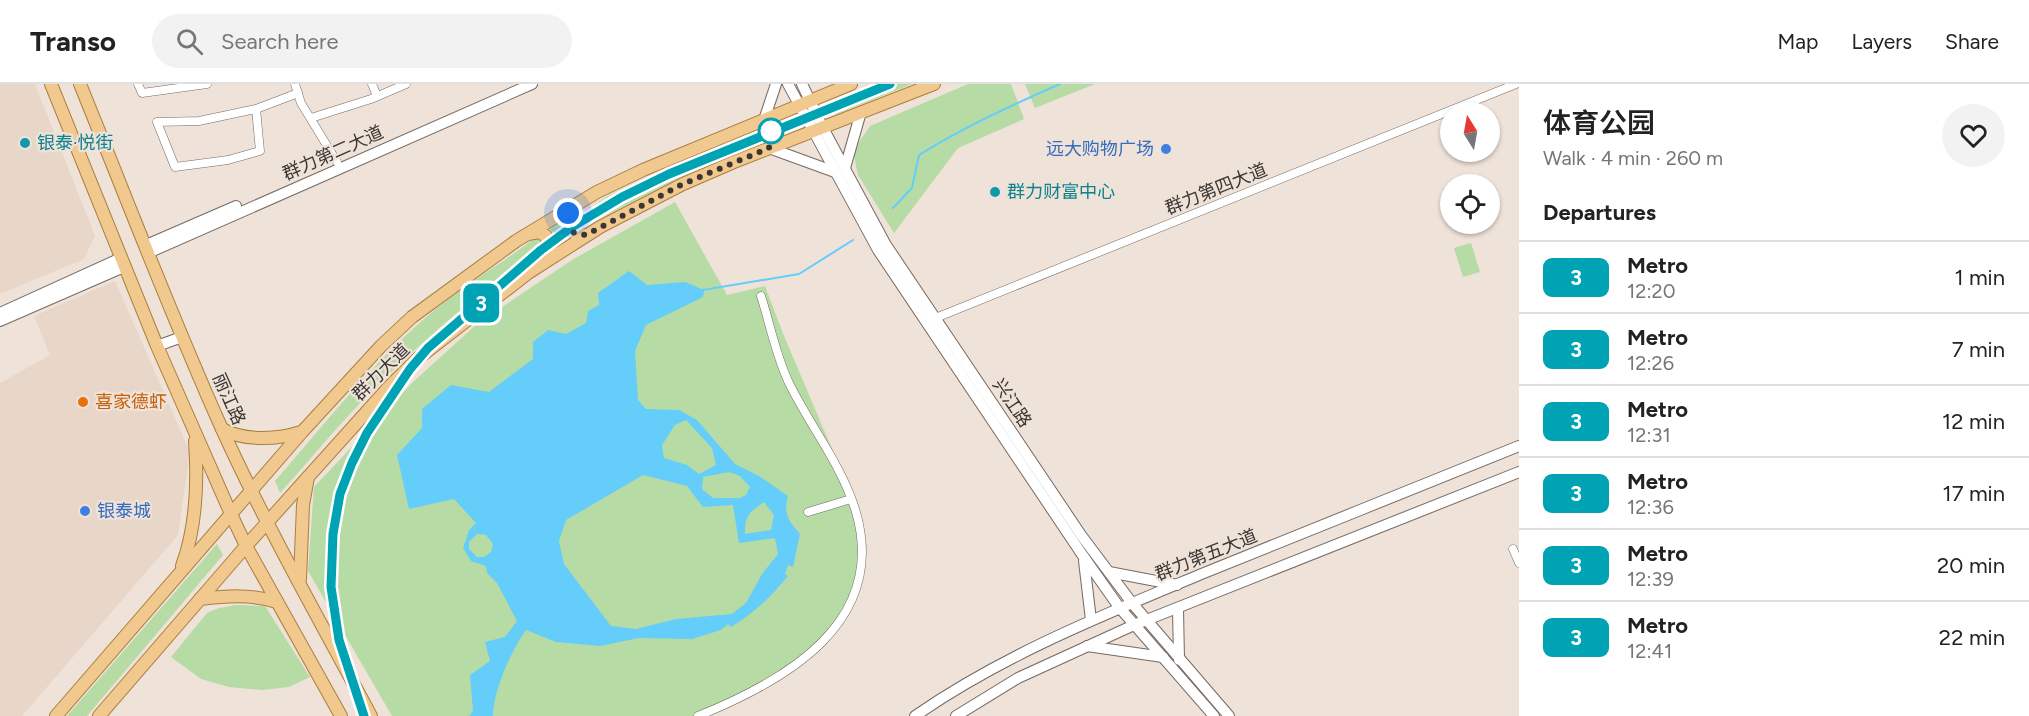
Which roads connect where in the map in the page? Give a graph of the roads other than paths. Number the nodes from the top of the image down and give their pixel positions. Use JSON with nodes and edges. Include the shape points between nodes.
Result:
{"nodes":[{"id":1,"x":51,"y":84,"type":"edge"},
{"id":2,"x":81,"y":84,"type":"edge"},
{"id":3,"x":138,"y":84,"type":"edge"},
{"id":4,"x":207,"y":84,"type":"edge"},
{"id":5,"x":295,"y":84,"type":"edge"},
{"id":6,"x":372,"y":84,"type":"edge"},
{"id":7,"x":406,"y":84,"type":"edge"},
{"id":8,"x":514,"y":84,"type":"edge"},
{"id":9,"x":532,"y":84,"type":"edge"},
{"id":10,"x":776,"y":84,"type":"edge"},
{"id":11,"x":788,"y":84,"type":"edge"},
{"id":12,"x":802,"y":84,"type":"edge"},
{"id":13,"x":849,"y":84,"type":"edge"},
{"id":14,"x":934,"y":84,"type":"edge"},
{"id":15,"x":1516,"y":84,"type":"edge"},
{"id":16,"x":298,"y":93,"type":"junction"},
{"id":17,"x":377,"y":96,"type":"junction"},
{"id":18,"x":804,"y":103,"type":"junction"},
{"id":19,"x":256,"y":109,"type":"junction"},
{"id":20,"x":861,"y":112,"type":"junction"},
{"id":21,"x":311,"y":118,"type":"junction"},
{"id":22,"x":764,"y":120,"type":"junction"},
{"id":23,"x":817,"y":128,"type":"junction"},
{"id":24,"x":769,"y":148,"type":"junction"},
{"id":25,"x":337,"y":162,"type":"junction"},
{"id":26,"x":840,"y":170,"type":"junction"},
{"id":27,"x":571,"y":206,"type":"junction"},
{"id":28,"x":526,"y":234,"type":"junction"},
{"id":29,"x":586,"y":235,"type":"junction"},
{"id":30,"x":147,"y":249,"type":"junction"},
{"id":31,"x":548,"y":259,"type":"junction"},
{"id":32,"x":122,"y":262,"type":"junction"},
{"id":33,"x":761,"y":296,"type":"dead end"},
{"id":34,"x":0,"y":313,"type":"edge"},
{"id":35,"x":931,"y":320,"type":"junction"},
{"id":36,"x":0,"y":321,"type":"edge"},
{"id":37,"x":182,"y":337,"type":"junction"},
{"id":38,"x":157,"y":346,"type":"junction"},
{"id":39,"x":222,"y":429,"type":"junction"},
{"id":40,"x":194,"y":431,"type":"junction"},
{"id":41,"x":302,"y":432,"type":"junction"},
{"id":42,"x":1519,"y":446,"type":"edge"},
{"id":43,"x":1519,"y":472,"type":"edge"},
{"id":44,"x":308,"y":476,"type":"junction"},
{"id":45,"x":251,"y":491,"type":"junction"},
{"id":46,"x":850,"y":499,"type":"junction"},
{"id":47,"x":808,"y":512,"type":"dead end"},
{"id":48,"x":231,"y":514,"type":"junction"},
{"id":49,"x":267,"y":523,"type":"junction"},
{"id":50,"x":246,"y":546,"type":"junction"},
{"id":51,"x":1513,"y":549,"type":"dead end"},
{"id":52,"x":1084,"y":557,"type":"junction"},
{"id":53,"x":1519,"y":563,"type":"edge"},
{"id":54,"x":1109,"y":572,"type":"junction"},
{"id":55,"x":179,"y":574,"type":"junction"},
{"id":56,"x":300,"y":584,"type":"junction"},
{"id":57,"x":1177,"y":585,"type":"junction"},
{"id":58,"x":200,"y":599,"type":"junction"},
{"id":59,"x":277,"y":602,"type":"junction"},
{"id":60,"x":1132,"y":603,"type":"junction"},
{"id":61,"x":1119,"y":607,"type":"junction"},
{"id":62,"x":1178,"y":609,"type":"junction"},
{"id":63,"x":1091,"y":620,"type":"junction"},
{"id":64,"x":1147,"y":621,"type":"junction"},
{"id":65,"x":1134,"y":626,"type":"junction"},
{"id":66,"x":1087,"y":646,"type":"junction"},
{"id":67,"x":1163,"y":657,"type":"junction"},
{"id":68,"x":1179,"y":660,"type":"junction"},
{"id":69,"x":56,"y":716,"type":"edge"},
{"id":70,"x":99,"y":716,"type":"edge"},
{"id":71,"x":341,"y":716,"type":"edge"},
{"id":72,"x":371,"y":716,"type":"edge"},
{"id":73,"x":698,"y":716,"type":"edge"},
{"id":74,"x":915,"y":716,"type":"edge"},
{"id":75,"x":956,"y":716,"type":"edge"},
{"id":76,"x":1214,"y":716,"type":"edge"},
{"id":77,"x":1229,"y":716,"type":"edge"}],
"edges":[{"from":1,"to":32,"type":"main road"},
{"from":2,"to":30,"type":"main road","name":"丽江路"},
{"from":3,"to":4,"type":"street","via":[[142,93]]},
{"from":5,"to":16,"type":"street"},
{"from":6,"to":17,"type":"street"},
{"from":7,"to":17,"type":"street"},
{"from":8,"to":25,"type":"main road","name":"群力第二大道"},
{"from":9,"to":30,"type":"main road","name":"群力第二大道"},
{"from":10,"to":22,"type":"main road"},
{"from":11,"to":18,"type":"main road","name":"兴江路"},
{"from":12,"to":18,"type":"main road","name":"兴江路"},
{"from":13,"to":18,"type":"main road","name":"群力大道"},
{"from":14,"to":20,"type":"main road","name":"群力大道"},
{"from":15,"to":35,"type":"street","name":"群力第四大道"},
{"from":16,"to":19,"type":"street"},
{"from":16,"to":21,"type":"street"},
{"from":17,"to":21,"type":"street"},
{"from":18,"to":22,"type":"main road","name":"群力大道"},
{"from":18,"to":23,"type":"main road","name":"兴江路"},
{"from":19,"to":19,"type":"street","via":[[199,122],[157,122],[175,167],[260,151]]},
{"from":20,"to":23,"type":"main road","name":"群力大道"},
{"from":20,"to":26,"type":"main road"},
{"from":21,"to":25,"type":"street"},
{"from":22,"to":27,"type":"main road","name":"群力大道","via":[[643,170]]},
{"from":23,"to":24,"type":"main road","name":"群力大道"},
{"from":23,"to":26,"type":"main road","name":"兴江路"},
{"from":24,"to":26,"type":"main road"},
{"from":24,"to":29,"type":"main road","name":"群力大道","via":[[683,184]]},
{"from":25,"to":30,"type":"main road","name":"群力第二大道"},
{"from":26,"to":35,"type":"main road","name":"兴江路","via":[[882,247]]},
{"from":27,"to":28,"type":"main road","name":"群力大道"},
{"from":27,"to":29,"type":"main road","via":[[569,226],[576,234]]},
{"from":28,"to":31,"type":"main road","via":[[538,232],[546,236],[551,250]]},
{"from":28,"to":41,"type":"main road","name":"群力大道","via":[[412,317]]},
{"from":29,"to":31,"type":"main road","name":"群力大道"},
{"from":30,"to":37,"type":"main road","name":"丽江路"},
{"from":31,"to":44,"type":"main road","name":"群力大道","via":[[416,360]]},
{"from":32,"to":34,"type":"main road"},
{"from":32,"to":36,"type":"main road"},
{"from":32,"to":38,"type":"main road"},
{"from":33,"to":46,"type":"street","via":[[789,382]]},
{"from":35,"to":52,"type":"main road","name":"兴江路"},
{"from":35,"to":54,"type":"main road","name":"兴江路"},
{"from":37,"to":38,"type":"main road"},
{"from":37,"to":39,"type":"main road","name":"丽江路"},
{"from":38,"to":40,"type":"main road"},
{"from":39,"to":41,"type":"main road","via":[[251,437]]},
{"from":39,"to":45,"type":"main road","name":"丽江路"},
{"from":40,"to":48,"type":"main road"},
{"from":40,"to":55,"type":"main road","via":[[192,530]]},
{"from":41,"to":45,"type":"main road","name":"群力大道"},
{"from":42,"to":57,"type":"main road","name":"群力第五大道"},
{"from":43,"to":62,"type":"main road"},
{"from":44,"to":49,"type":"main road","name":"群力大道"},
{"from":44,"to":56,"type":"main road"},
{"from":45,"to":48,"type":"main road","name":"群力大道"},
{"from":45,"to":49,"type":"main road","name":"丽江路"},
{"from":46,"to":47,"type":"street"},
{"from":46,"to":73,"type":"street","via":[[862,546],[860,574],[850,606],[831,634],[799,663],[740,699]]},
{"from":48,"to":50,"type":"main road"},
{"from":48,"to":55,"type":"main road","name":"群力大道"},
{"from":49,"to":50,"type":"main road","name":"群力大道"},
{"from":49,"to":56,"type":"main road","name":"丽江路"},
{"from":50,"to":58,"type":"main road","name":"群力大道"},
{"from":50,"to":59,"type":"main road"},
{"from":51,"to":53,"type":"street"},
{"from":52,"to":61,"type":"main road","name":"兴江路"},
{"from":52,"to":63,"type":"main road"},
{"from":54,"to":57,"type":"main road"},
{"from":54,"to":60,"type":"main road","name":"兴江路"},
{"from":55,"to":69,"type":"main road","name":"群力大道"},
{"from":56,"to":72,"type":"main road","name":"丽江路"},
{"from":57,"to":60,"type":"main road","name":"群力第五大道"},
{"from":58,"to":59,"type":"main road","via":[[260,597]]},
{"from":58,"to":70,"type":"main road","name":"群力大道"},
{"from":59,"to":71,"type":"main road"},
{"from":60,"to":61,"type":"main road","name":"群力第五大道"},
{"from":60,"to":64,"type":"main road","name":"兴江路"},
{"from":61,"to":63,"type":"main road","name":"群力第五大道"},
{"from":61,"to":65,"type":"main road","name":"兴江路"},
{"from":62,"to":64,"type":"main road"},
{"from":62,"to":68,"type":"main road"},
{"from":63,"to":74,"type":"main road","name":"群力第五大道","via":[[1010,658]]},
{"from":64,"to":65,"type":"main road"},
{"from":64,"to":68,"type":"main road","name":"兴江路"},
{"from":65,"to":66,"type":"main road"},
{"from":65,"to":67,"type":"main road","name":"兴江路"},
{"from":66,"to":67,"type":"main road"},
{"from":66,"to":75,"type":"main road","via":[[1018,678]]},
{"from":67,"to":76,"type":"main road","name":"兴江路"},
{"from":68,"to":77,"type":"main road","name":"兴江路"}]}
